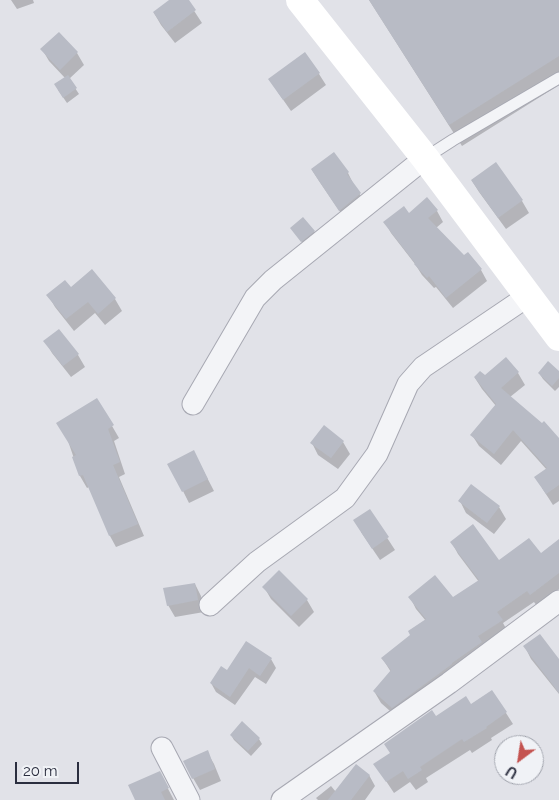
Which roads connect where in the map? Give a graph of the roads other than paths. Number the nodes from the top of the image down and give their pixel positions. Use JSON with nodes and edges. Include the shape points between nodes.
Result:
{"nodes":[{"id":1,"x":300,"y":0,"type":"edge"},
{"id":2,"x":559,"y":78,"type":"edge"},
{"id":3,"x":425,"y":158,"type":"junction"},
{"id":4,"x":528,"y":296,"type":"junction"},
{"id":5,"x":559,"y":337,"type":"edge"},
{"id":6,"x":193,"y":404,"type":"dead end"},
{"id":7,"x":559,"y":601,"type":"edge"},
{"id":8,"x":210,"y":605,"type":"dead end"},
{"id":9,"x":162,"y":748,"type":"dead end"},
{"id":10,"x":188,"y":800,"type":"edge"},
{"id":11,"x":282,"y":800,"type":"edge"}],
"edges":[{"from":1,"to":3,"type":"street"},
{"from":2,"to":3,"type":"lane"},
{"from":3,"to":4,"type":"street"},
{"from":3,"to":6,"type":"street","via":[[255,298]]},
{"from":4,"to":5,"type":"street"},
{"from":4,"to":8,"type":"street","via":[[423,367],[408,384],[377,454],[345,498],[257,562]]},
{"from":7,"to":11,"type":"street"},
{"from":9,"to":10,"type":"street"}]}
